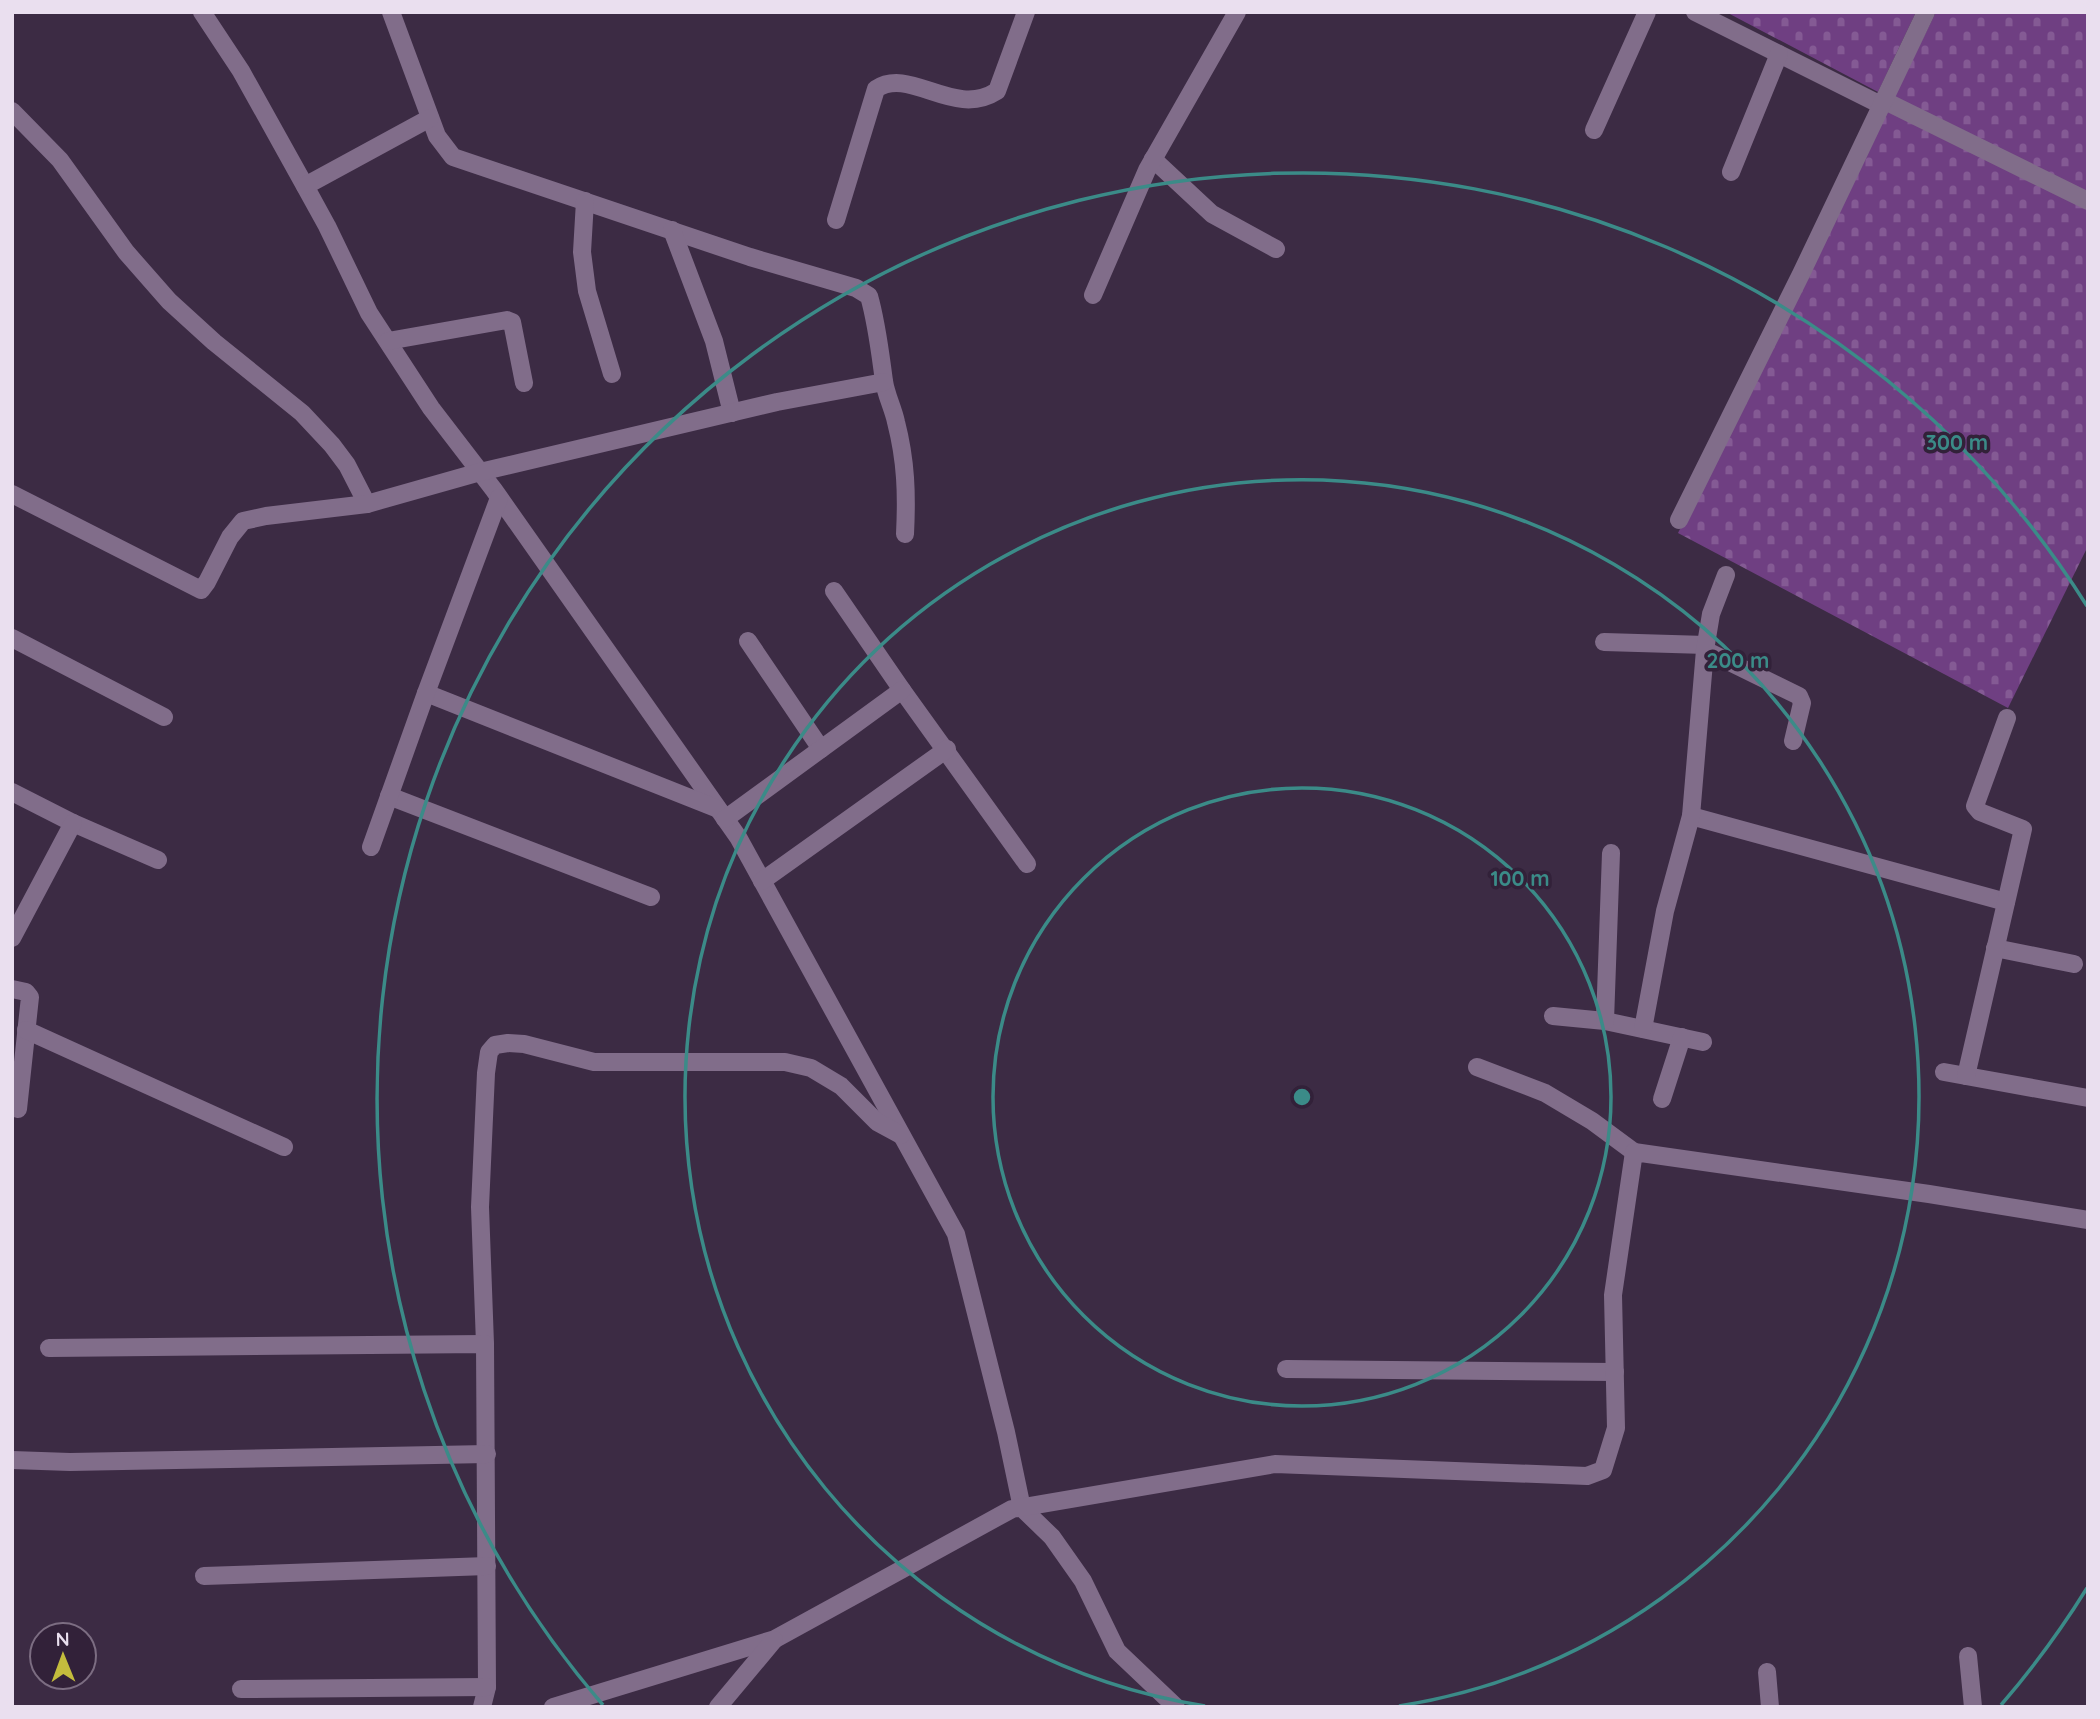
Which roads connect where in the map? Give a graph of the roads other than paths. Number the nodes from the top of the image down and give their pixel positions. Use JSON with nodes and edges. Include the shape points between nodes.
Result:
{"nodes":[{"id":1,"x":202,"y":12,"type":"edge"},
{"id":2,"x":391,"y":12,"type":"edge"},
{"id":3,"x":1026,"y":12,"type":"edge"},
{"id":4,"x":1237,"y":12,"type":"edge"},
{"id":5,"x":1647,"y":12,"type":"edge"},
{"id":6,"x":1695,"y":12,"type":"edge"},
{"id":7,"x":1926,"y":12,"type":"edge"},
{"id":8,"x":1779,"y":54,"type":"junction"},
{"id":9,"x":1882,"y":102,"type":"junction"},
{"id":10,"x":12,"y":111,"type":"edge"},
{"id":11,"x":430,"y":118,"type":"junction"},
{"id":12,"x":1594,"y":130,"type":"dead end"},
{"id":13,"x":1153,"y":159,"type":"junction"},
{"id":14,"x":1731,"y":172,"type":"dead end"},
{"id":15,"x":305,"y":186,"type":"junction"},
{"id":16,"x":585,"y":201,"type":"junction"},
{"id":17,"x":2088,"y":201,"type":"edge"},
{"id":18,"x":836,"y":220,"type":"dead end"},
{"id":19,"x":672,"y":230,"type":"junction"},
{"id":20,"x":1276,"y":249,"type":"dead end"},
{"id":21,"x":1093,"y":295,"type":"dead end"},
{"id":22,"x":387,"y":341,"type":"junction"},
{"id":23,"x":612,"y":374,"type":"dead end"},
{"id":24,"x":884,"y":382,"type":"junction"},
{"id":25,"x":524,"y":383,"type":"dead end"},
{"id":26,"x":732,"y":413,"type":"junction"},
{"id":27,"x":480,"y":472,"type":"junction"},
{"id":28,"x":12,"y":494,"type":"edge"},
{"id":29,"x":499,"y":498,"type":"junction"},
{"id":30,"x":368,"y":504,"type":"junction"},
{"id":31,"x":1679,"y":520,"type":"dead end"},
{"id":32,"x":905,"y":534,"type":"dead end"},
{"id":33,"x":1726,"y":575,"type":"dead end"},
{"id":34,"x":834,"y":591,"type":"dead end"},
{"id":35,"x":12,"y":638,"type":"edge"},
{"id":36,"x":748,"y":642,"type":"dead end"},
{"id":37,"x":1604,"y":642,"type":"dead end"},
{"id":38,"x":1705,"y":647,"type":"junction"},
{"id":39,"x":902,"y":691,"type":"junction"},
{"id":40,"x":426,"y":693,"type":"junction"},
{"id":41,"x":164,"y":717,"type":"dead end"},
{"id":42,"x":2007,"y":718,"type":"dead end"},
{"id":43,"x":1793,"y":741,"type":"dead end"},
{"id":44,"x":821,"y":749,"type":"junction"},
{"id":45,"x":947,"y":749,"type":"junction"},
{"id":46,"x":12,"y":792,"type":"edge"},
{"id":47,"x":390,"y":796,"type":"junction"},
{"id":48,"x":721,"y":814,"type":"junction"},
{"id":49,"x":1691,"y":816,"type":"junction"},
{"id":50,"x":73,"y":823,"type":"junction"},
{"id":51,"x":372,"y":847,"type":"dead end"},
{"id":52,"x":1611,"y":853,"type":"dead end"},
{"id":53,"x":158,"y":860,"type":"dead end"},
{"id":54,"x":1027,"y":864,"type":"dead end"},
{"id":55,"x":762,"y":881,"type":"junction"},
{"id":56,"x":651,"y":897,"type":"dead end"},
{"id":57,"x":2006,"y":902,"type":"junction"},
{"id":58,"x":12,"y":939,"type":"edge"},
{"id":59,"x":1995,"y":948,"type":"junction"},
{"id":60,"x":2074,"y":964,"type":"dead end"},
{"id":61,"x":12,"y":989,"type":"edge"},
{"id":62,"x":1553,"y":1016,"type":"dead end"},
{"id":63,"x":1605,"y":1021,"type":"junction"},
{"id":64,"x":1643,"y":1029,"type":"junction"},
{"id":65,"x":26,"y":1030,"type":"junction"},
{"id":66,"x":1682,"y":1037,"type":"junction"},
{"id":67,"x":1703,"y":1042,"type":"dead end"},
{"id":68,"x":1477,"y":1067,"type":"dead end"},
{"id":69,"x":1944,"y":1072,"type":"dead end"},
{"id":70,"x":1966,"y":1076,"type":"junction"},
{"id":71,"x":2088,"y":1097,"type":"edge"},
{"id":72,"x":1662,"y":1099,"type":"dead end"},
{"id":73,"x":18,"y":1109,"type":"dead end"},
{"id":74,"x":901,"y":1135,"type":"junction"},
{"id":75,"x":284,"y":1147,"type":"dead end"},
{"id":76,"x":1634,"y":1152,"type":"junction"},
{"id":77,"x":2088,"y":1220,"type":"edge"},
{"id":78,"x":485,"y":1344,"type":"junction"},
{"id":79,"x":49,"y":1348,"type":"dead end"},
{"id":80,"x":1286,"y":1369,"type":"dead end"},
{"id":81,"x":1615,"y":1372,"type":"junction"},
{"id":82,"x":487,"y":1454,"type":"junction"},
{"id":83,"x":12,"y":1460,"type":"edge"},
{"id":84,"x":1021,"y":1508,"type":"junction"},
{"id":85,"x":487,"y":1566,"type":"junction"},
{"id":86,"x":204,"y":1576,"type":"dead end"},
{"id":87,"x":775,"y":1639,"type":"junction"},
{"id":88,"x":1968,"y":1656,"type":"dead end"},
{"id":89,"x":1767,"y":1672,"type":"dead end"},
{"id":90,"x":487,"y":1687,"type":"junction"},
{"id":91,"x":241,"y":1689,"type":"dead end"},
{"id":92,"x":482,"y":1707,"type":"edge"},
{"id":93,"x":553,"y":1707,"type":"edge"},
{"id":94,"x":718,"y":1707,"type":"edge"},
{"id":95,"x":1176,"y":1707,"type":"edge"},
{"id":96,"x":1770,"y":1707,"type":"edge"},
{"id":97,"x":1973,"y":1707,"type":"edge"}],
"edges":[{"from":1,"to":15,"type":"street","via":[[241,71]]},
{"from":2,"to":11,"type":"street"},
{"from":3,"to":18,"type":"street","via":[[997,91],[985,99],[969,102],[897,82],[876,89]]},
{"from":4,"to":13,"type":"street"},
{"from":5,"to":12,"type":"street"},
{"from":6,"to":8,"type":"street"},
{"from":7,"to":9,"type":"street"},
{"from":8,"to":9,"type":"street"},
{"from":8,"to":14,"type":"street"},
{"from":9,"to":17,"type":"street"},
{"from":9,"to":31,"type":"street"},
{"from":10,"to":30,"type":"street","via":[[60,160],[126,253],[169,301],[302,413],[332,445]]},
{"from":11,"to":15,"type":"street"},
{"from":11,"to":16,"type":"street","via":[[453,157]]},
{"from":13,"to":20,"type":"street","via":[[1212,214]]},
{"from":13,"to":21,"type":"street"},
{"from":15,"to":22,"type":"street"},
{"from":16,"to":19,"type":"street"},
{"from":16,"to":23,"type":"street","via":[[582,252],[587,291]]},
{"from":19,"to":24,"type":"street","via":[[869,296]]},
{"from":19,"to":26,"type":"street","via":[[713,341]]},
{"from":22,"to":25,"type":"street","via":[[507,320],[512,322]]},
{"from":22,"to":27,"type":"street"},
{"from":24,"to":26,"type":"street"},
{"from":24,"to":32,"type":"street","via":[[907,484]]},
{"from":26,"to":27,"type":"street"},
{"from":27,"to":29,"type":"street"},
{"from":27,"to":30,"type":"street"},
{"from":28,"to":30,"type":"street","via":[[201,590],[243,521]]},
{"from":29,"to":40,"type":"street"},
{"from":29,"to":48,"type":"street"},
{"from":33,"to":38,"type":"street"},
{"from":34,"to":39,"type":"street"},
{"from":35,"to":41,"type":"street"},
{"from":36,"to":44,"type":"street"},
{"from":37,"to":38,"type":"street"},
{"from":38,"to":43,"type":"street","via":[[1799,696],[1802,703]]},
{"from":38,"to":49,"type":"street"},
{"from":39,"to":44,"type":"street"},
{"from":39,"to":45,"type":"street"},
{"from":40,"to":47,"type":"street"},
{"from":40,"to":48,"type":"street"},
{"from":42,"to":57,"type":"street","via":[[1975,806],[2022,830]]},
{"from":44,"to":48,"type":"street"},
{"from":45,"to":54,"type":"street"},
{"from":45,"to":55,"type":"street"},
{"from":46,"to":50,"type":"street"},
{"from":47,"to":51,"type":"street"},
{"from":47,"to":56,"type":"street"},
{"from":48,"to":55,"type":"street"},
{"from":49,"to":57,"type":"street"},
{"from":49,"to":64,"type":"street","via":[[1665,911]]},
{"from":50,"to":53,"type":"street"},
{"from":50,"to":58,"type":"street"},
{"from":52,"to":63,"type":"street"},
{"from":55,"to":74,"type":"street"},
{"from":57,"to":59,"type":"street"},
{"from":59,"to":60,"type":"street"},
{"from":59,"to":70,"type":"street"},
{"from":61,"to":65,"type":"street","via":[[30,997]]},
{"from":62,"to":63,"type":"street"},
{"from":63,"to":64,"type":"street"},
{"from":64,"to":66,"type":"street"},
{"from":65,"to":73,"type":"street"},
{"from":65,"to":75,"type":"street"},
{"from":66,"to":67,"type":"street"},
{"from":66,"to":72,"type":"street"},
{"from":68,"to":76,"type":"street","via":[[1545,1093]]},
{"from":69,"to":70,"type":"street"},
{"from":70,"to":71,"type":"street"},
{"from":74,"to":78,"type":"street","via":[[877,1122],[841,1086],[811,1068],[785,1062],[594,1062],[524,1044],[495,1045],[489,1052],[486,1073],[480,1207]]},
{"from":74,"to":84,"type":"street","via":[[956,1234]]},
{"from":76,"to":77,"type":"street"},
{"from":76,"to":81,"type":"street","via":[[1613,1295]]},
{"from":78,"to":79,"type":"street"},
{"from":78,"to":82,"type":"street"},
{"from":80,"to":81,"type":"street"},
{"from":81,"to":84,"type":"street","via":[[1616,1428],[1603,1470],[1587,1476],[1275,1464]]},
{"from":82,"to":83,"type":"street"},
{"from":82,"to":85,"type":"street"},
{"from":84,"to":87,"type":"street","via":[[1012,1508]]},
{"from":84,"to":95,"type":"street","via":[[1052,1537],[1083,1581],[1117,1651]]},
{"from":85,"to":86,"type":"street"},
{"from":85,"to":90,"type":"street"},
{"from":87,"to":93,"type":"street"},
{"from":87,"to":94,"type":"street"},
{"from":88,"to":97,"type":"street"},
{"from":89,"to":96,"type":"street"},
{"from":90,"to":91,"type":"street"},
{"from":90,"to":92,"type":"street"}]}
